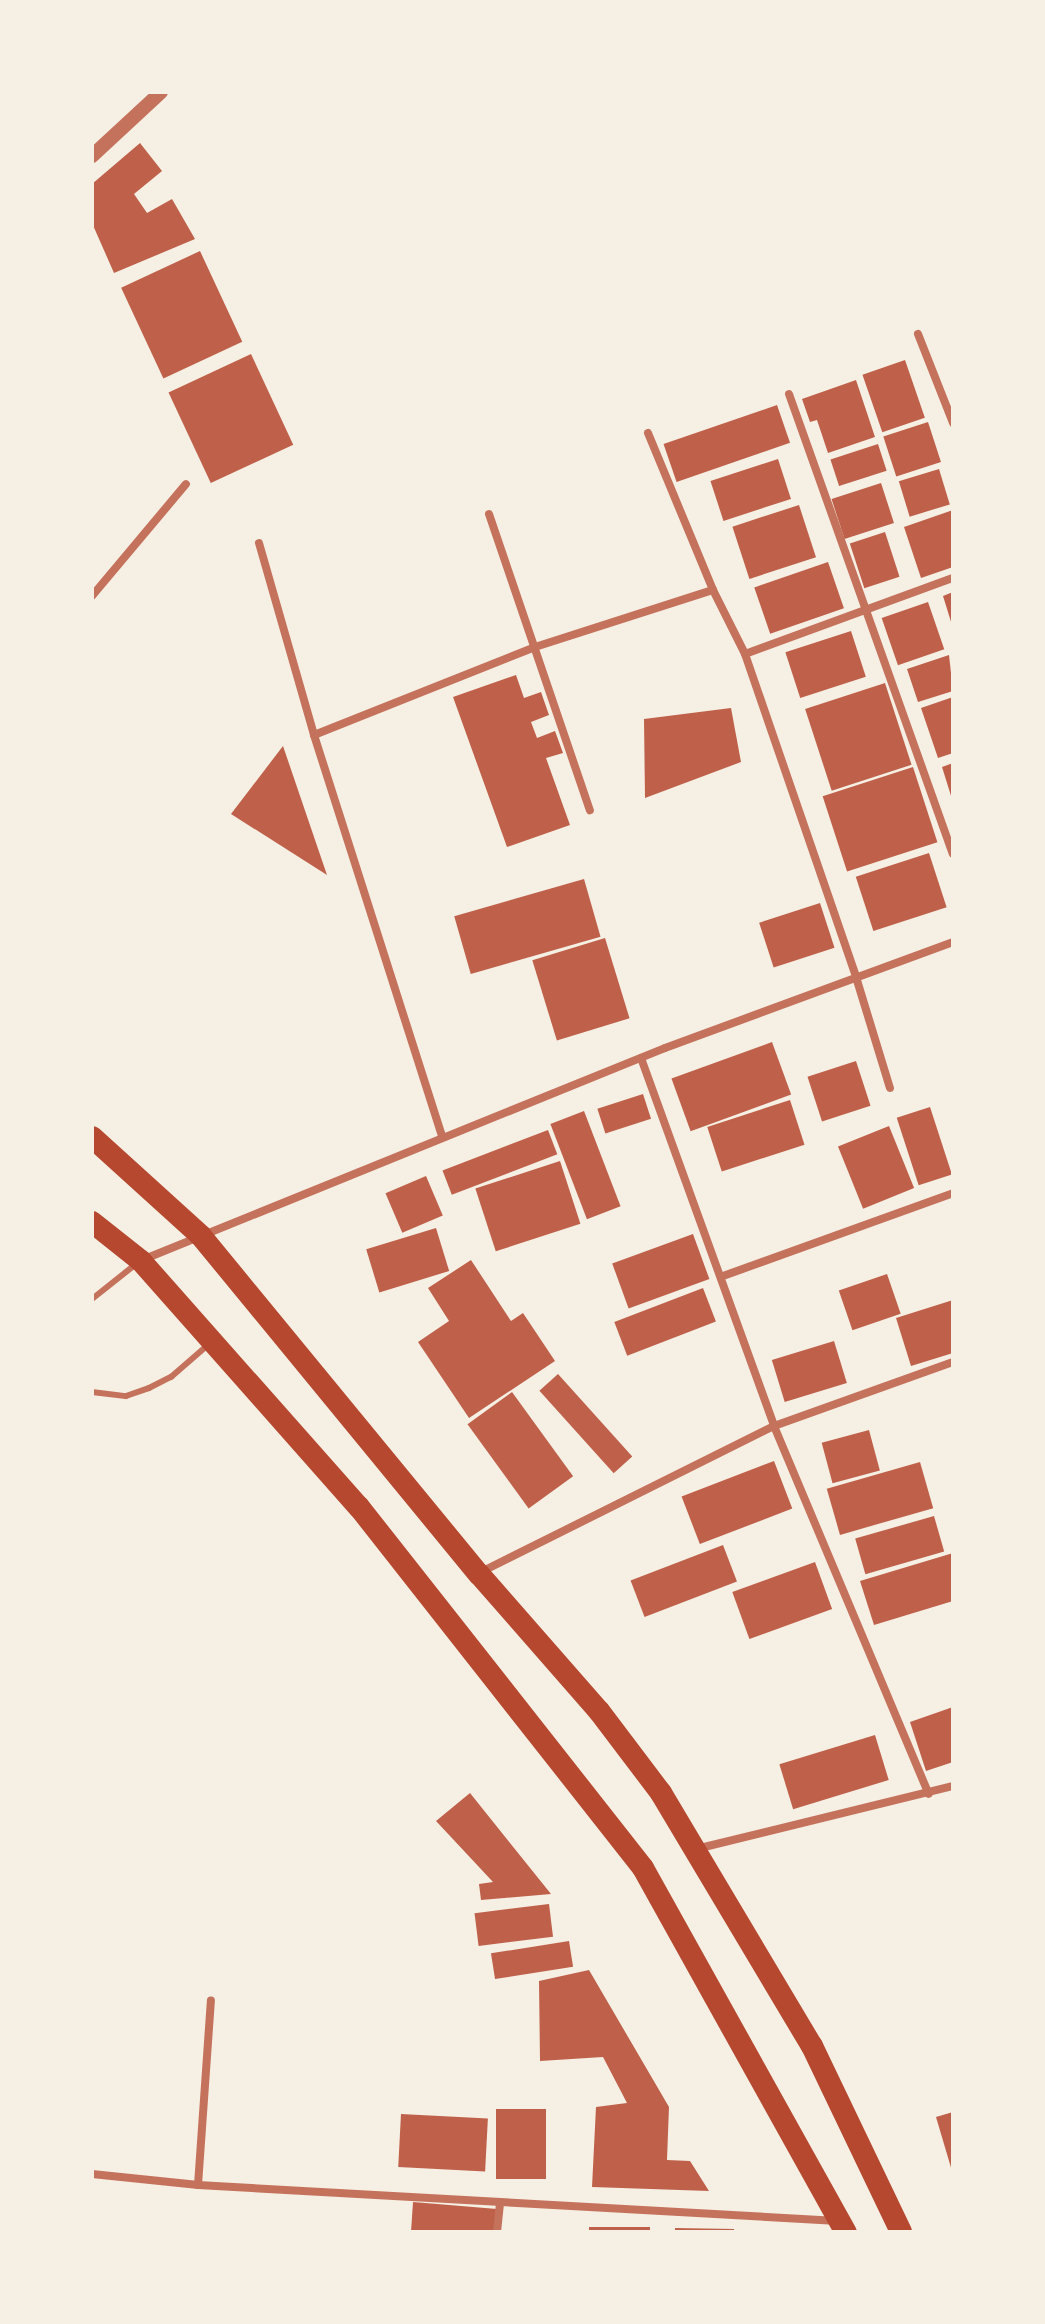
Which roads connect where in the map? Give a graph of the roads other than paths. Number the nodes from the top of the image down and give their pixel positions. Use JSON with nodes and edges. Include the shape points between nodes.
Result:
{"nodes":[{"id":1,"x":161,"y":92,"type":"edge"},
{"id":2,"x":92,"y":156,"type":"edge"},
{"id":3,"x":918,"y":334,"type":"dead end"},
{"id":4,"x":789,"y":394,"type":"dead end"},
{"id":5,"x":953,"y":423,"type":"edge"},
{"id":6,"x":648,"y":433,"type":"dead end"},
{"id":7,"x":186,"y":484,"type":"dead end"},
{"id":8,"x":489,"y":514,"type":"dead end"},
{"id":9,"x":259,"y":543,"type":"dead end"},
{"id":10,"x":953,"y":578,"type":"edge"},
{"id":11,"x":713,"y":590,"type":"junction"},
{"id":12,"x":92,"y":596,"type":"edge"},
{"id":13,"x":866,"y":608,"type":"junction"},
{"id":14,"x":535,"y":647,"type":"junction"},
{"id":15,"x":745,"y":654,"type":"junction"},
{"id":16,"x":314,"y":735,"type":"junction"},
{"id":17,"x":590,"y":810,"type":"dead end"},
{"id":18,"x":953,"y":854,"type":"edge"},
{"id":19,"x":953,"y":942,"type":"edge"},
{"id":20,"x":856,"y":977,"type":"junction"},
{"id":21,"x":641,"y":1058,"type":"junction"},
{"id":22,"x":890,"y":1088,"type":"dead end"},
{"id":23,"x":442,"y":1136,"type":"junction"},
{"id":24,"x":92,"y":1137,"type":"edge"},
{"id":25,"x":953,"y":1193,"type":"edge"},
{"id":26,"x":92,"y":1222,"type":"edge"},
{"id":27,"x":201,"y":1236,"type":"junction"},
{"id":28,"x":141,"y":1261,"type":"junction"},
{"id":29,"x":723,"y":1276,"type":"junction"},
{"id":30,"x":92,"y":1299,"type":"edge"},
{"id":31,"x":212,"y":1341,"type":"junction"},
{"id":32,"x":953,"y":1362,"type":"edge"},
{"id":33,"x":92,"y":1392,"type":"edge"},
{"id":34,"x":774,"y":1426,"type":"junction"},
{"id":35,"x":479,"y":1574,"type":"junction"},
{"id":36,"x":953,"y":1786,"type":"edge"},
{"id":37,"x":929,"y":1794,"type":"junction"},
{"id":38,"x":695,"y":1849,"type":"junction"},
{"id":39,"x":211,"y":2000,"type":"dead end"},
{"id":40,"x":92,"y":2174,"type":"edge"},
{"id":41,"x":198,"y":2185,"type":"junction"},
{"id":42,"x":500,"y":2202,"type":"junction"},
{"id":43,"x":844,"y":2227,"type":"edge"},
{"id":44,"x":497,"y":2232,"type":"edge"},
{"id":45,"x":901,"y":2232,"type":"edge"}],
"edges":[{"from":1,"to":2,"type":"street"},
{"from":3,"to":5,"type":"street"},
{"from":4,"to":13,"type":"street"},
{"from":6,"to":11,"type":"street"},
{"from":7,"to":12,"type":"street"},
{"from":8,"to":14,"type":"street"},
{"from":9,"to":16,"type":"street"},
{"from":10,"to":13,"type":"street"},
{"from":11,"to":14,"type":"street"},
{"from":11,"to":15,"type":"street"},
{"from":13,"to":15,"type":"street"},
{"from":13,"to":18,"type":"street"},
{"from":14,"to":16,"type":"street"},
{"from":14,"to":17,"type":"street"},
{"from":15,"to":20,"type":"street"},
{"from":16,"to":23,"type":"street"},
{"from":19,"to":20,"type":"street"},
{"from":20,"to":21,"type":"street"},
{"from":20,"to":22,"type":"street"},
{"from":21,"to":23,"type":"street"},
{"from":21,"to":29,"type":"street"},
{"from":23,"to":27,"type":"street"},
{"from":24,"to":27,"type":"highway"},
{"from":25,"to":29,"type":"street"},
{"from":26,"to":28,"type":"highway"},
{"from":27,"to":28,"type":"street"},
{"from":27,"to":35,"type":"highway"},
{"from":28,"to":30,"type":"lane"},
{"from":28,"to":31,"type":"highway"},
{"from":29,"to":34,"type":"street"},
{"from":31,"to":33,"type":"lane","via":[[171,1377],[149,1388],[126,1396]]},
{"from":31,"to":43,"type":"highway","via":[[430,1593],[643,1868]]},
{"from":32,"to":34,"type":"street"},
{"from":34,"to":35,"type":"street"},
{"from":34,"to":37,"type":"street"},
{"from":35,"to":38,"type":"highway","via":[[599,1711],[661,1793]]},
{"from":36,"to":37,"type":"street"},
{"from":37,"to":38,"type":"street"},
{"from":38,"to":45,"type":"highway","via":[[812,2046]]},
{"from":39,"to":41,"type":"street"},
{"from":40,"to":41,"type":"street"},
{"from":41,"to":42,"type":"street"},
{"from":42,"to":43,"type":"street"},
{"from":42,"to":44,"type":"street"}]}
